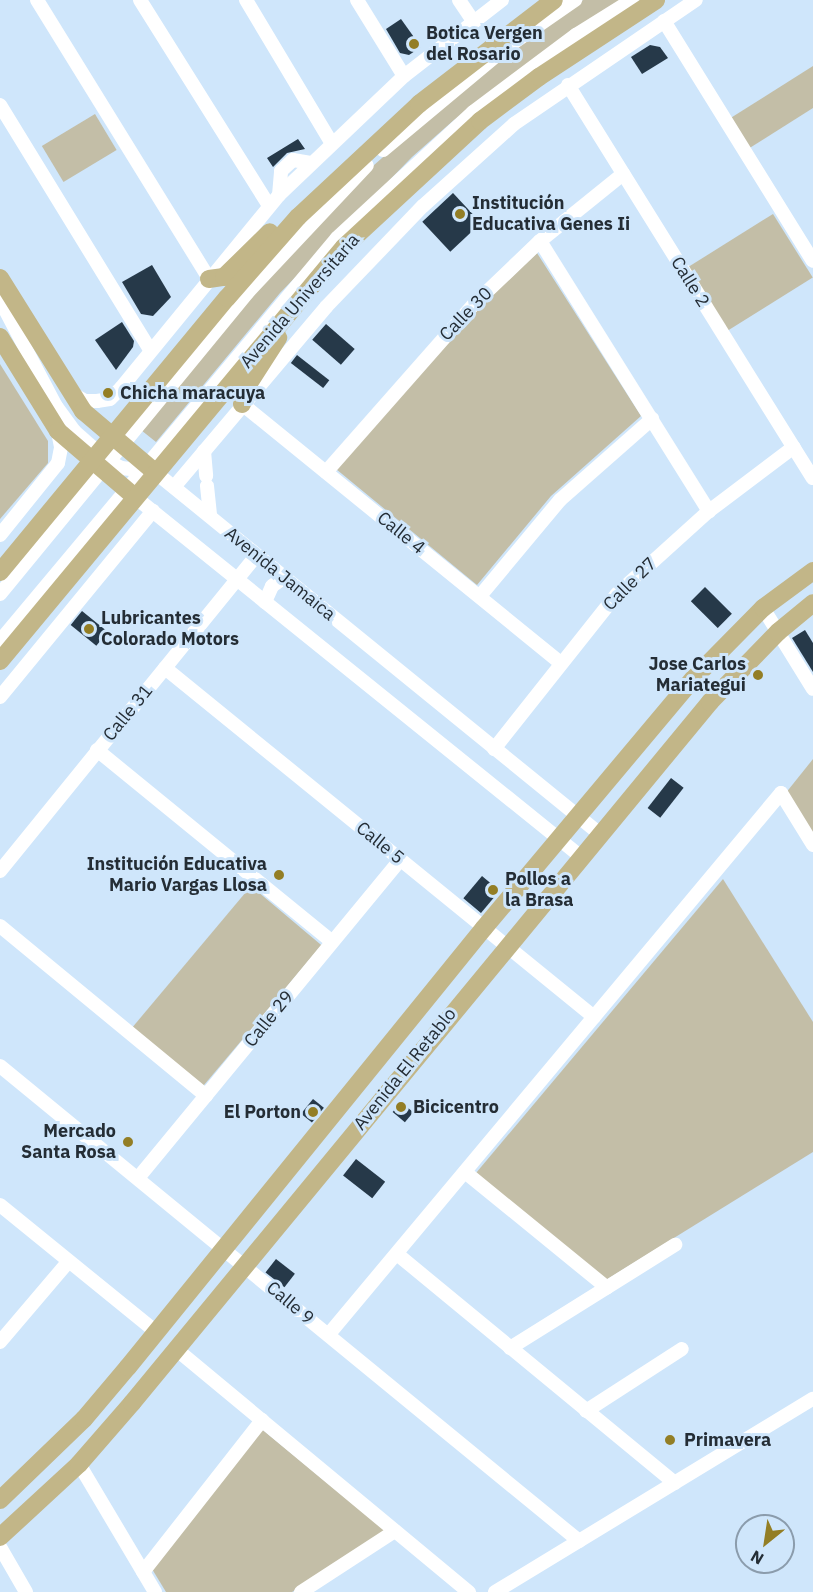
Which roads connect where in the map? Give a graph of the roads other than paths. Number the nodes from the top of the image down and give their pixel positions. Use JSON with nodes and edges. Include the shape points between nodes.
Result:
{"nodes":[{"id":1,"x":37,"y":0,"type":"edge"},
{"id":2,"x":140,"y":0,"type":"edge"},
{"id":3,"x":246,"y":0,"type":"edge"},
{"id":4,"x":357,"y":0,"type":"edge"},
{"id":5,"x":459,"y":0,"type":"edge"},
{"id":6,"x":502,"y":0,"type":"edge"},
{"id":7,"x":543,"y":0,"type":"edge"},
{"id":8,"x":554,"y":0,"type":"edge"},
{"id":9,"x":575,"y":0,"type":"edge"},
{"id":10,"x":632,"y":0,"type":"edge"},
{"id":11,"x":656,"y":0,"type":"edge"},
{"id":12,"x":696,"y":0,"type":"edge"},
{"id":13,"x":530,"y":17,"type":"junction"},
{"id":14,"x":473,"y":21,"type":"junction"},
{"id":15,"x":664,"y":21,"type":"junction"},
{"id":16,"x":404,"y":76,"type":"junction"},
{"id":17,"x":568,"y":85,"type":"junction"},
{"id":18,"x":0,"y":105,"type":"edge"},
{"id":19,"x":331,"y":142,"type":"junction"},
{"id":20,"x":623,"y":174,"type":"junction"},
{"id":21,"x":268,"y":206,"type":"junction"},
{"id":22,"x":298,"y":217,"type":"junction"},
{"id":23,"x":540,"y":241,"type":"junction"},
{"id":24,"x":813,"y":261,"type":"edge"},
{"id":25,"x":0,"y":278,"type":"edge"},
{"id":26,"x":209,"y":279,"type":"junction"},
{"id":27,"x":0,"y":300,"type":"edge"},
{"id":28,"x":295,"y":302,"type":"junction"},
{"id":29,"x":0,"y":337,"type":"edge"},
{"id":30,"x":150,"y":350,"type":"junction"},
{"id":31,"x":70,"y":392,"type":"junction"},
{"id":32,"x":242,"y":404,"type":"junction"},
{"id":33,"x":652,"y":419,"type":"junction"},
{"id":34,"x":58,"y":431,"type":"junction"},
{"id":35,"x":116,"y":441,"type":"junction"},
{"id":36,"x":794,"y":447,"type":"junction"},
{"id":37,"x":204,"y":451,"type":"junction"},
{"id":38,"x":100,"y":461,"type":"junction"},
{"id":39,"x":147,"y":469,"type":"junction"},
{"id":40,"x":326,"y":472,"type":"junction"},
{"id":41,"x":813,"y":478,"type":"edge"},
{"id":42,"x":174,"y":487,"type":"junction"},
{"id":43,"x":130,"y":493,"type":"junction"},
{"id":44,"x":153,"y":511,"type":"junction"},
{"id":45,"x":709,"y":511,"type":"junction"},
{"id":46,"x":210,"y":516,"type":"junction"},
{"id":47,"x":0,"y":536,"type":"edge"},
{"id":48,"x":257,"y":555,"type":"junction"},
{"id":49,"x":813,"y":570,"type":"edge"},
{"id":50,"x":0,"y":572,"type":"edge"},
{"id":51,"x":285,"y":577,"type":"junction"},
{"id":52,"x":237,"y":579,"type":"junction"},
{"id":53,"x":0,"y":594,"type":"edge"},
{"id":54,"x":480,"y":596,"type":"junction"},
{"id":55,"x":265,"y":602,"type":"junction"},
{"id":56,"x":813,"y":603,"type":"edge"},
{"id":57,"x":763,"y":608,"type":"junction"},
{"id":58,"x":778,"y":632,"type":"junction"},
{"id":59,"x":0,"y":641,"type":"edge"},
{"id":60,"x":0,"y":661,"type":"edge"},
{"id":61,"x":561,"y":662,"type":"junction"},
{"id":62,"x":165,"y":668,"type":"junction"},
{"id":63,"x":813,"y":689,"type":"edge"},
{"id":64,"x":0,"y":697,"type":"edge"},
{"id":65,"x":494,"y":749,"type":"junction"},
{"id":66,"x":98,"y":750,"type":"junction"},
{"id":67,"x":578,"y":816,"type":"junction"},
{"id":68,"x":600,"y":834,"type":"junction"},
{"id":69,"x":558,"y":838,"type":"junction"},
{"id":70,"x":813,"y":845,"type":"edge"},
{"id":71,"x":580,"y":856,"type":"junction"},
{"id":72,"x":401,"y":860,"type":"junction"},
{"id":73,"x":0,"y":871,"type":"edge"},
{"id":74,"x":0,"y":926,"type":"edge"},
{"id":75,"x":484,"y":928,"type":"junction"},
{"id":76,"x":332,"y":942,"type":"junction"},
{"id":77,"x":506,"y":946,"type":"junction"},
{"id":78,"x":594,"y":1017,"type":"junction"},
{"id":79,"x":0,"y":1066,"type":"edge"},
{"id":80,"x":206,"y":1096,"type":"junction"},
{"id":81,"x":465,"y":1172,"type":"junction"},
{"id":82,"x":138,"y":1178,"type":"junction"},
{"id":83,"x":0,"y":1205,"type":"edge"},
{"id":84,"x":675,"y":1245,"type":"dead end"},
{"id":85,"x":223,"y":1247,"type":"junction"},
{"id":86,"x":396,"y":1254,"type":"junction"},
{"id":87,"x":68,"y":1262,"type":"junction"},
{"id":88,"x":244,"y":1264,"type":"junction"},
{"id":89,"x":607,"y":1288,"type":"junction"},
{"id":90,"x":156,"y":1332,"type":"junction"},
{"id":91,"x":329,"y":1334,"type":"junction"},
{"id":92,"x":0,"y":1342,"type":"edge"},
{"id":93,"x":510,"y":1348,"type":"junction"},
{"id":94,"x":176,"y":1349,"type":"junction"},
{"id":95,"x":682,"y":1349,"type":"dead end"},
{"id":96,"x":813,"y":1399,"type":"edge"},
{"id":97,"x":586,"y":1411,"type":"junction"},
{"id":98,"x":262,"y":1420,"type":"junction"},
{"id":99,"x":79,"y":1464,"type":"junction"},
{"id":100,"x":675,"y":1483,"type":"junction"},
{"id":101,"x":0,"y":1500,"type":"edge"},
{"id":102,"x":395,"y":1531,"type":"junction"},
{"id":103,"x":0,"y":1537,"type":"edge"},
{"id":104,"x":579,"y":1541,"type":"junction"},
{"id":105,"x":0,"y":1547,"type":"edge"},
{"id":106,"x":143,"y":1572,"type":"junction"},
{"id":107,"x":26,"y":1592,"type":"edge"},
{"id":108,"x":155,"y":1592,"type":"edge"},
{"id":109,"x":301,"y":1592,"type":"edge"},
{"id":110,"x":469,"y":1592,"type":"edge"},
{"id":111,"x":495,"y":1592,"type":"edge"}],
"edges":[{"from":1,"to":26,"type":"street"},
{"from":2,"to":21,"type":"street"},
{"from":3,"to":19,"type":"street"},
{"from":4,"to":16,"type":"street"},
{"from":5,"to":14,"type":"street"},
{"from":6,"to":14,"type":"street"},
{"from":7,"to":13,"type":"main road"},
{"from":8,"to":13,"type":"main road"},
{"from":9,"to":35,"type":"street","via":[[448,93],[360,171],[288,246]]},
{"from":10,"to":39,"type":"street","via":[[489,99],[389,186],[307,270]]},
{"from":11,"to":28,"type":"main road","name":"Avenida Universitaria","via":[[480,121],[359,233]]},
{"from":12,"to":15,"type":"street","name":"Avenida Universitaria"},
{"from":13,"to":22,"type":"main road","via":[[419,104]]},
{"from":14,"to":16,"type":"street"},
{"from":15,"to":17,"type":"street","name":"Avenida Universitaria"},
{"from":15,"to":24,"type":"street"},
{"from":16,"to":19,"type":"street"},
{"from":17,"to":20,"type":"street","name":"Calle 2"},
{"from":17,"to":32,"type":"street","name":"Avenida Universitaria","via":[[514,124],[394,232]]},
{"from":18,"to":30,"type":"street"},
{"from":19,"to":21,"type":"street"},
{"from":20,"to":23,"type":"street","name":"Calle 30"},
{"from":20,"to":36,"type":"street","name":"Calle 2"},
{"from":21,"to":26,"type":"street"},
{"from":22,"to":26,"type":"main road","via":[[267,234],[224,277]]},
{"from":22,"to":35,"type":"main road"},
{"from":23,"to":33,"type":"street"},
{"from":23,"to":40,"type":"street","name":"Calle 30","via":[[428,354]]},
{"from":25,"to":31,"type":"main road","name":"Avenida Jamaica"},
{"from":26,"to":30,"type":"street"},
{"from":27,"to":38,"type":"street","via":[[56,406]]},
{"from":28,"to":32,"type":"main road","via":[[285,328],[249,382]]},
{"from":28,"to":39,"type":"main road","name":"Avenida Universitaria"},
{"from":29,"to":34,"type":"main road","name":"Avenida Jamaica"},
{"from":30,"to":31,"type":"street","via":[[110,399],[84,401]]},
{"from":31,"to":35,"type":"main road","name":"Avenida Jamaica","via":[[83,411]]},
{"from":32,"to":37,"type":"street","name":"Avenida Universitaria"},
{"from":32,"to":40,"type":"street","name":"Calle 4"},
{"from":33,"to":45,"type":"street"},
{"from":33,"to":54,"type":"street","via":[[560,500]]},
{"from":34,"to":38,"type":"main road","name":"Avenida Jamaica"},
{"from":34,"to":47,"type":"street","via":[[58,463]]},
{"from":35,"to":38,"type":"main road"},
{"from":35,"to":39,"type":"main road","name":"Avenida Jamaica"},
{"from":36,"to":41,"type":"street","name":"Calle 2"},
{"from":36,"to":45,"type":"street","name":"Calle 27"},
{"from":37,"to":42,"type":"street","name":"Avenida Universitaria"},
{"from":37,"to":46,"type":"street"},
{"from":38,"to":39,"type":"street","via":[[121,468]]},
{"from":38,"to":43,"type":"main road","name":"Avenida Jamaica"},
{"from":38,"to":50,"type":"main road"},
{"from":38,"to":53,"type":"street"},
{"from":39,"to":42,"type":"street","name":"Avenida Jamaica"},
{"from":39,"to":43,"type":"main road","name":"Avenida Universitaria"},
{"from":40,"to":54,"type":"street","name":"Calle 4"},
{"from":42,"to":46,"type":"street","name":"Avenida Jamaica"},
{"from":43,"to":44,"type":"street","name":"Avenida Jamaica"},
{"from":43,"to":59,"type":"street"},
{"from":43,"to":60,"type":"main road","name":"Avenida Universitaria"},
{"from":44,"to":52,"type":"street","name":"Avenida Jamaica"},
{"from":44,"to":64,"type":"street"},
{"from":45,"to":61,"type":"street","name":"Calle 27","via":[[617,594]]},
{"from":46,"to":48,"type":"street","name":"Avenida Jamaica"},
{"from":48,"to":51,"type":"street","name":"Avenida Jamaica"},
{"from":48,"to":52,"type":"street","name":"Calle 31"},
{"from":49,"to":57,"type":"main road","name":"Avenida El Retablo"},
{"from":51,"to":55,"type":"street","via":[[272,586]]},
{"from":51,"to":65,"type":"street","name":"Avenida Jamaica"},
{"from":52,"to":55,"type":"street","name":"Avenida Jamaica"},
{"from":52,"to":62,"type":"street","name":"Calle 31"},
{"from":54,"to":61,"type":"street","name":"Calle 4"},
{"from":55,"to":69,"type":"street","name":"Avenida Jamaica"},
{"from":56,"to":58,"type":"main road","name":"Avenida El Retablo"},
{"from":57,"to":58,"type":"street"},
{"from":57,"to":67,"type":"main road","name":"Avenida El Retablo","via":[[693,678]]},
{"from":58,"to":63,"type":"street"},
{"from":58,"to":68,"type":"main road","name":"Avenida El Retablo","via":[[710,702]]},
{"from":61,"to":65,"type":"street","name":"Calle 27"},
{"from":62,"to":66,"type":"street","name":"Calle 31"},
{"from":62,"to":72,"type":"street","name":"Calle 5"},
{"from":65,"to":67,"type":"street","name":"Avenida Jamaica"},
{"from":66,"to":73,"type":"street","name":"Calle 31"},
{"from":66,"to":76,"type":"street"},
{"from":67,"to":68,"type":"street","name":"Avenida Jamaica"},
{"from":67,"to":69,"type":"main road","name":"Avenida El Retablo"},
{"from":68,"to":71,"type":"main road","name":"Avenida El Retablo"},
{"from":69,"to":71,"type":"street","name":"Avenida Jamaica"},
{"from":69,"to":75,"type":"main road","name":"Avenida El Retablo"},
{"from":70,"to":78,"type":"street","via":[[781,793]]},
{"from":71,"to":77,"type":"main road","name":"Avenida El Retablo"},
{"from":72,"to":75,"type":"street","name":"Calle 5"},
{"from":72,"to":76,"type":"street","name":"Calle 29"},
{"from":74,"to":80,"type":"street"},
{"from":75,"to":77,"type":"street","name":"Calle 5"},
{"from":75,"to":85,"type":"main road","name":"Avenida El Retablo"},
{"from":76,"to":80,"type":"street","name":"Calle 29"},
{"from":77,"to":78,"type":"street","name":"Calle 5"},
{"from":77,"to":88,"type":"main road","name":"Avenida El Retablo"},
{"from":78,"to":81,"type":"street"},
{"from":79,"to":82,"type":"street","name":"Calle 9"},
{"from":80,"to":82,"type":"street","name":"Calle 29"},
{"from":81,"to":86,"type":"street"},
{"from":81,"to":89,"type":"street"},
{"from":82,"to":85,"type":"street","name":"Calle 9"},
{"from":83,"to":87,"type":"street"},
{"from":84,"to":89,"type":"street"},
{"from":85,"to":88,"type":"street","name":"Calle 9"},
{"from":85,"to":90,"type":"main road","name":"Avenida El Retablo"},
{"from":86,"to":91,"type":"street"},
{"from":86,"to":93,"type":"street"},
{"from":87,"to":90,"type":"street"},
{"from":87,"to":92,"type":"street"},
{"from":88,"to":91,"type":"street","name":"Calle 9"},
{"from":88,"to":94,"type":"main road","name":"Avenida El Retablo"},
{"from":89,"to":93,"type":"street"},
{"from":90,"to":101,"type":"main road","name":"Avenida El Retablo","via":[[84,1419]]},
{"from":91,"to":104,"type":"street","name":"Calle 9"},
{"from":93,"to":97,"type":"street"},
{"from":94,"to":98,"type":"street"},
{"from":94,"to":99,"type":"main road","name":"Avenida El Retablo"},
{"from":95,"to":97,"type":"street"},
{"from":96,"to":100,"type":"street"},
{"from":97,"to":100,"type":"street"},
{"from":98,"to":102,"type":"street"},
{"from":98,"to":106,"type":"street"},
{"from":99,"to":103,"type":"main road","name":"Avenida El Retablo"},
{"from":99,"to":106,"type":"street"},
{"from":100,"to":104,"type":"street"},
{"from":102,"to":109,"type":"street"},
{"from":102,"to":110,"type":"street"},
{"from":104,"to":111,"type":"street"},
{"from":105,"to":107,"type":"street"},
{"from":106,"to":108,"type":"street"}]}
